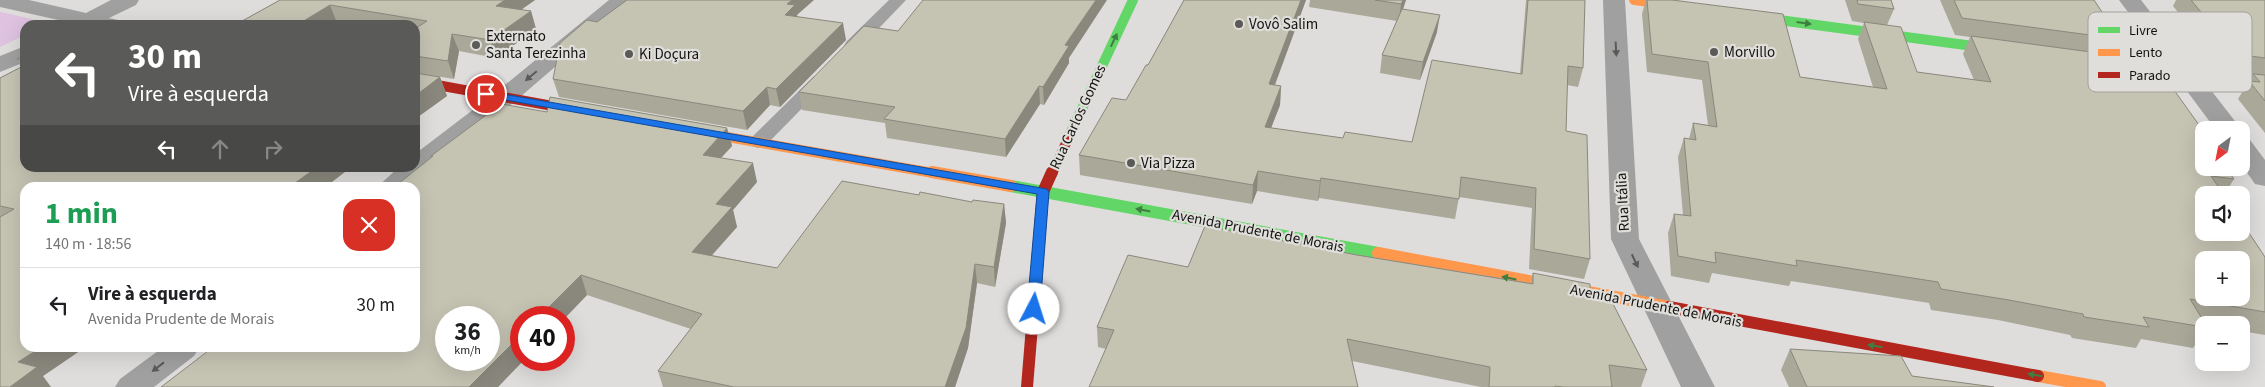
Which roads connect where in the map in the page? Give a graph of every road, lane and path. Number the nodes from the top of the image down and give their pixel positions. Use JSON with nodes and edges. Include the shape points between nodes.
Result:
{"nodes":[{"id":1,"x":0,"y":0,"type":"edge"},
{"id":2,"x":128,"y":0,"type":"edge"},
{"id":3,"x":622,"y":0,"type":"edge"},
{"id":4,"x":898,"y":0,"type":"edge"},
{"id":5,"x":1132,"y":0,"type":"edge"},
{"id":6,"x":1614,"y":0,"type":"edge"},
{"id":7,"x":1634,"y":0,"type":"edge"},
{"id":8,"x":2130,"y":0,"type":"edge"},
{"id":9,"x":1693,"y":8,"type":"edge"},
{"id":10,"x":2139,"y":12,"type":"edge"},
{"id":11,"x":1742,"y":15,"type":"edge"},
{"id":12,"x":73,"y":20,"type":"edge"},
{"id":13,"x":90,"y":20,"type":"edge"},
{"id":14,"x":2016,"y":52,"type":"edge"},
{"id":15,"x":20,"y":56,"type":"edge"},
{"id":16,"x":0,"y":66,"type":"edge"},
{"id":17,"x":420,"y":82,"type":"edge"},
{"id":18,"x":2252,"y":84,"type":"edge"},
{"id":19,"x":2265,"y":86,"type":"edge"},
{"id":20,"x":2201,"y":92,"type":"edge"},
{"id":21,"x":504,"y":98,"type":"junction"},
{"id":22,"x":595,"y":114,"type":"edge"},
{"id":23,"x":2223,"y":121,"type":"edge"},
{"id":24,"x":681,"y":129,"type":"edge"},
{"id":25,"x":758,"y":142,"type":"junction"},
{"id":26,"x":2250,"y":158,"type":"edge"},
{"id":27,"x":420,"y":163,"type":"edge"},
{"id":28,"x":409,"y":172,"type":"edge"},
{"id":29,"x":2265,"y":178,"type":"edge"},
{"id":30,"x":396,"y":182,"type":"edge"},
{"id":31,"x":1043,"y":192,"type":"junction"},
{"id":32,"x":1656,"y":306,"type":"junction"},
{"id":33,"x":178,"y":352,"type":"edge"},
{"id":34,"x":132,"y":387,"type":"edge"},
{"id":35,"x":1027,"y":387,"type":"edge"},
{"id":36,"x":1698,"y":387,"type":"edge"},
{"id":37,"x":2100,"y":387,"type":"edge"}],
"edges":[{"from":1,"to":12,"type":"street"},
{"from":2,"to":13,"type":"street"},
{"from":3,"to":21,"type":"street","one_way":true},
{"from":4,"to":25,"type":"lane"},
{"from":31,"to":5,"type":"street","name":"Rua Carlos Gomes","one_way":true},
{"from":6,"to":32,"type":"street","name":"Rua Itália","one_way":true,"via":[[1625,239]]},
{"from":7,"to":9,"type":"street"},
{"from":8,"to":10,"type":"street"},
{"from":11,"to":14,"type":"street","one_way":true},
{"from":15,"to":16,"type":"street"},
{"from":17,"to":21,"type":"street"},
{"from":18,"to":19,"type":"street"},
{"from":20,"to":23,"type":"street"},
{"from":21,"to":22,"type":"street"},
{"from":21,"to":27,"type":"street"},
{"from":24,"to":25,"type":"street","name":"Avenida Prudente de Morais"},
{"from":25,"to":31,"type":"street","name":"Avenida Prudente de Morais"},
{"from":26,"to":29,"type":"street"},
{"from":28,"to":30,"type":"street"},
{"from":32,"to":31,"type":"street","name":"Avenida Prudente de Morais","one_way":true},
{"from":31,"to":35,"type":"street","name":"Rua Carlos Gomes"},
{"from":32,"to":36,"type":"street","name":"Rua Itália"},
{"from":37,"to":32,"type":"street","name":"Avenida Prudente de Morais","one_way":true},
{"from":33,"to":34,"type":"street","one_way":true}]}
